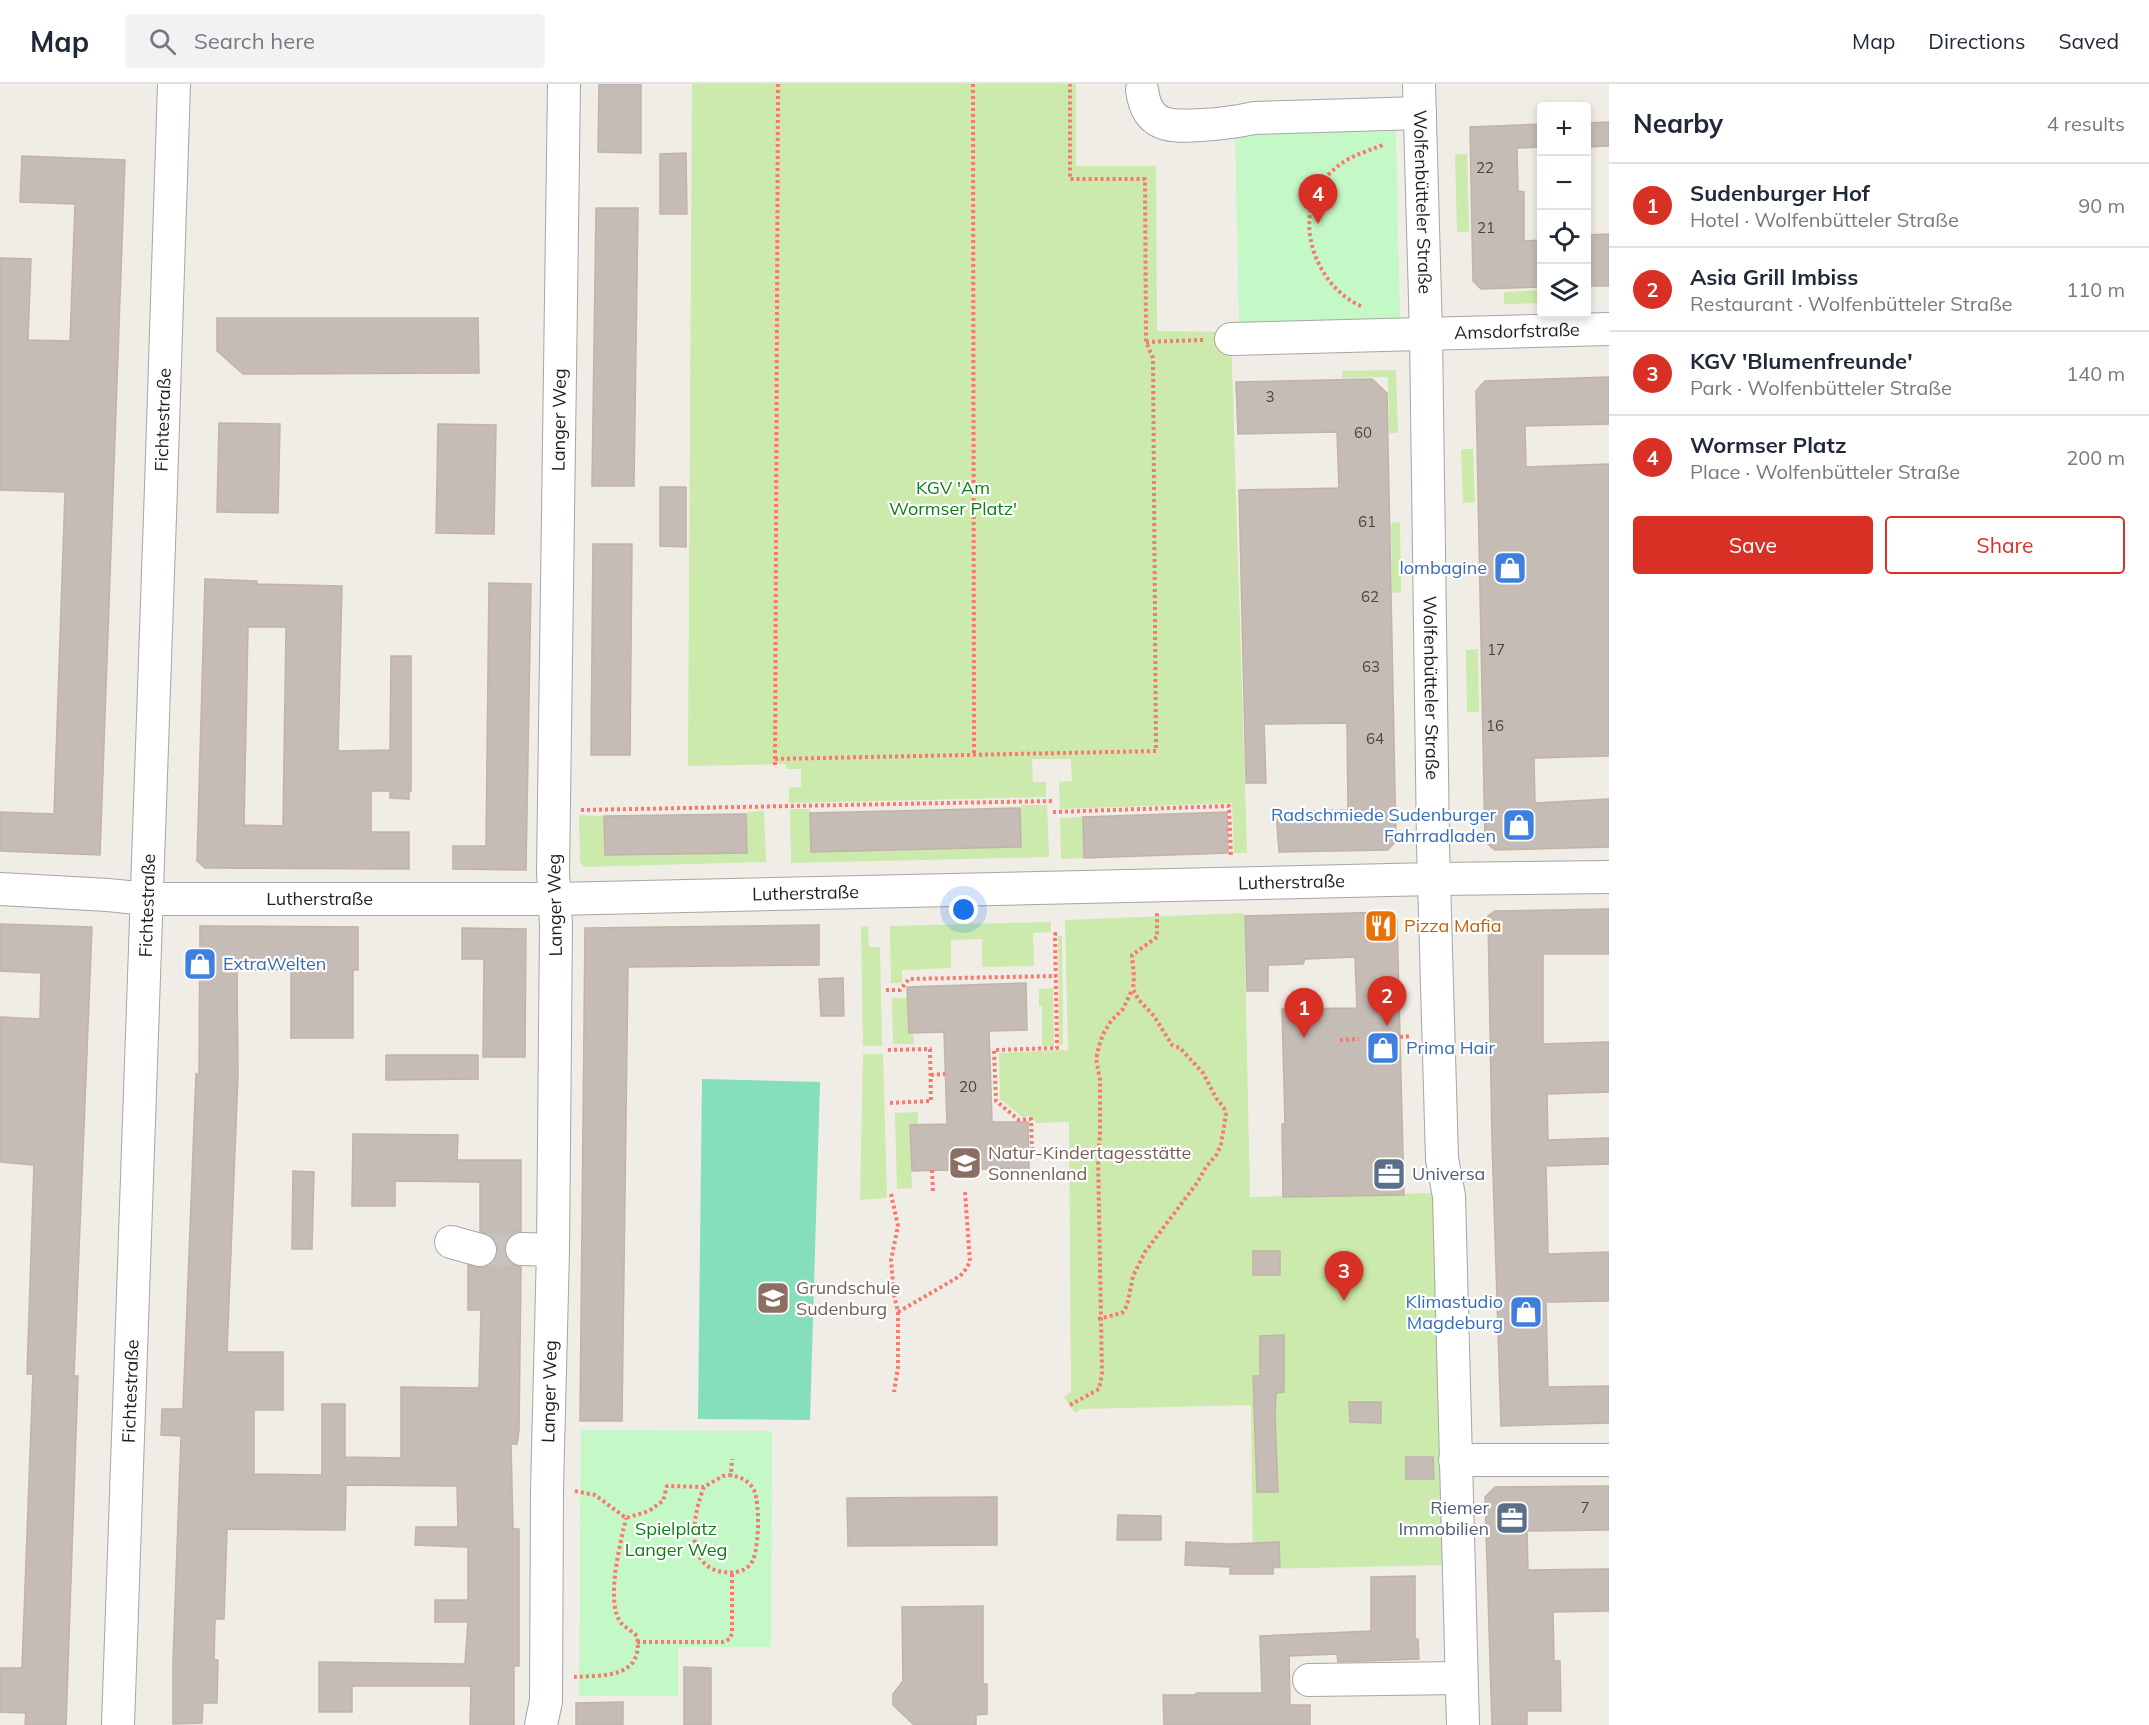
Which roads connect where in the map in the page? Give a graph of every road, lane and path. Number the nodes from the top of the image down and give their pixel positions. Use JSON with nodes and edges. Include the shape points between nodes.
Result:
{"nodes":[{"id":1,"x":174,"y":84,"type":"edge"},
{"id":2,"x":564,"y":84,"type":"edge"},
{"id":3,"x":778,"y":84,"type":"edge"},
{"id":4,"x":973,"y":84,"type":"edge"},
{"id":5,"x":1070,"y":84,"type":"edge"},
{"id":6,"x":1142,"y":90,"type":"dead end"},
{"id":7,"x":1419,"y":98,"type":"edge"},
{"id":8,"x":1386,"y":114,"type":"junction"},
{"id":9,"x":1609,"y":329,"type":"edge"},
{"id":10,"x":1426,"y":334,"type":"junction"},
{"id":11,"x":1390,"y":335,"type":"junction"},
{"id":12,"x":1231,"y":339,"type":"joint"},
{"id":13,"x":1146,"y":342,"type":"junction"},
{"id":14,"x":974,"y":756,"type":"junction"},
{"id":15,"x":1053,"y":801,"type":"dead end"},
{"id":16,"x":554,"y":810,"type":"junction"},
{"id":17,"x":1053,"y":812,"type":"dead end"},
{"id":18,"x":1232,"y":859,"type":"dead end"},
{"id":19,"x":1609,"y":877,"type":"edge"},
{"id":20,"x":1434,"y":879,"type":"junction"},
{"id":21,"x":0,"y":889,"type":"edge"},
{"id":22,"x":147,"y":899,"type":"junction"},
{"id":23,"x":554,"y":899,"type":"junction"},
{"id":24,"x":1157,"y":917,"type":"dead end"},
{"id":25,"x":1058,"y":934,"type":"dead end"},
{"id":26,"x":1056,"y":976,"type":"junction"},
{"id":27,"x":1133,"y":989,"type":"junction"},
{"id":28,"x":886,"y":990,"type":"dead end"},
{"id":29,"x":1412,"y":1036,"type":"dead end"},
{"id":30,"x":1400,"y":1037,"type":"dead end"},
{"id":31,"x":1359,"y":1039,"type":"dead end"},
{"id":32,"x":1340,"y":1040,"type":"dead end"},
{"id":33,"x":888,"y":1050,"type":"dead end"},
{"id":34,"x":945,"y":1074,"type":"dead end"},
{"id":35,"x":931,"y":1075,"type":"junction"},
{"id":36,"x":890,"y":1103,"type":"dead end"},
{"id":37,"x":1032,"y":1150,"type":"dead end"},
{"id":38,"x":932,"y":1170,"type":"dead end"},
{"id":39,"x":965,"y":1192,"type":"dead end"},
{"id":40,"x":933,"y":1193,"type":"dead end"},
{"id":41,"x":891,"y":1194,"type":"dead end"},
{"id":42,"x":522,"y":1249,"type":"tunnel mouth"},
{"id":43,"x":553,"y":1250,"type":"junction"},
{"id":44,"x":898,"y":1312,"type":"junction"},
{"id":45,"x":1099,"y":1319,"type":"junction"},
{"id":46,"x":894,"y":1392,"type":"dead end"},
{"id":47,"x":1070,"y":1405,"type":"dead end"},
{"id":48,"x":732,"y":1459,"type":"dead end"},
{"id":49,"x":1455,"y":1460,"type":"junction"},
{"id":50,"x":1609,"y":1460,"type":"edge"},
{"id":51,"x":731,"y":1475,"type":"junction"},
{"id":52,"x":704,"y":1487,"type":"junction"},
{"id":53,"x":547,"y":1490,"type":"junction"},
{"id":54,"x":626,"y":1518,"type":"junction"},
{"id":55,"x":732,"y":1572,"type":"junction"},
{"id":56,"x":637,"y":1642,"type":"junction"},
{"id":57,"x":546,"y":1678,"type":"junction"},
{"id":58,"x":1461,"y":1678,"type":"junction"},
{"id":59,"x":1310,"y":1680,"type":"dead end"},
{"id":60,"x":118,"y":1725,"type":"edge"},
{"id":61,"x":541,"y":1725,"type":"edge"},
{"id":62,"x":1463,"y":1725,"type":"edge"}],
"edges":[{"from":1,"to":22,"type":"street","name":"Fichtestraße"},
{"from":2,"to":16,"type":"street","name":"Langer Weg"},
{"from":3,"to":14,"type":"path","via":[[775,762]]},
{"from":4,"to":14,"type":"path"},
{"from":5,"to":13,"type":"path","via":[[1070,180],[1145,178]]},
{"from":6,"to":8,"type":"street","via":[[1144,104],[1153,118],[1170,126],[1230,124],[1254,118]]},
{"from":7,"to":8,"type":"street"},
{"from":7,"to":10,"type":"street","name":"Wolfenbütteler Straße"},
{"from":8,"to":11,"type":"path","via":[[1385,145],[1362,151],[1327,176],[1314,192],[1309,220],[1312,249],[1320,269],[1350,301],[1389,317]]},
{"from":9,"to":10,"type":"street","name":"Amsdorfstraße"},
{"from":10,"to":11,"type":"street","name":"Amsdorfstraße"},
{"from":10,"to":20,"type":"street","name":"Wolfenbütteler Straße"},
{"from":11,"to":12,"type":"street","name":"Amsdorfstraße"},
{"from":12,"to":13,"type":"path"},
{"from":13,"to":14,"type":"path","via":[[1153,358],[1156,752]]},
{"from":15,"to":16,"type":"path"},
{"from":16,"to":23,"type":"street","name":"Langer Weg"},
{"from":17,"to":18,"type":"path","via":[[1229,806]]},
{"from":19,"to":20,"type":"street","name":"Lutherstraße"},
{"from":20,"to":23,"type":"street","name":"Lutherstraße"},
{"from":20,"to":49,"type":"street","name":"Wolfenbütteler Straße","via":[[1442,1159],[1449,1196]]},
{"from":21,"to":22,"type":"street","name":"Lutherstraße"},
{"from":22,"to":23,"type":"street","name":"Lutherstraße"},
{"from":22,"to":60,"type":"street","name":"Fichtestraße"},
{"from":23,"to":43,"type":"street","name":"Langer Weg"},
{"from":24,"to":27,"type":"path","via":[[1157,937],[1132,955]]},
{"from":25,"to":26,"type":"path"},
{"from":26,"to":28,"type":"path","via":[[909,980],[900,990]]},
{"from":26,"to":37,"type":"path","via":[[1057,1048],[994,1050],[996,1101],[1019,1120],[1031,1119]]},
{"from":27,"to":45,"type":"path","via":[[1104,1034],[1096,1059],[1100,1080]]},
{"from":27,"to":45,"type":"path","via":[[1172,1045],[1180,1048],[1203,1073],[1226,1115],[1217,1154],[1145,1252],[1133,1276],[1127,1306],[1122,1313]]},
{"from":29,"to":30,"type":"path"},
{"from":31,"to":32,"type":"path"},
{"from":33,"to":35,"type":"path","via":[[930,1049]]},
{"from":34,"to":35,"type":"path"},
{"from":35,"to":36,"type":"path","via":[[931,1101]]},
{"from":38,"to":40,"type":"path"},
{"from":39,"to":44,"type":"path","via":[[970,1257],[966,1269]]},
{"from":41,"to":44,"type":"path","via":[[898,1226],[891,1260]]},
{"from":42,"to":43,"type":"street"},
{"from":43,"to":53,"type":"street","name":"Langer Weg"},
{"from":44,"to":46,"type":"path"},
{"from":45,"to":47,"type":"path","via":[[1099,1389]]},
{"from":48,"to":51,"type":"path"},
{"from":49,"to":50,"type":"street"},
{"from":49,"to":58,"type":"street","name":"Wolfenbütteler Straße"},
{"from":51,"to":52,"type":"path"},
{"from":51,"to":55,"type":"path","via":[[741,1477],[754,1490],[758,1512],[751,1565]]},
{"from":52,"to":54,"type":"path","via":[[667,1486],[663,1501],[649,1511]]},
{"from":52,"to":55,"type":"path","via":[[696,1510],[696,1551],[707,1567]]},
{"from":53,"to":54,"type":"path","via":[[595,1495]]},
{"from":53,"to":57,"type":"street","name":"Langer Weg"},
{"from":54,"to":56,"type":"path","via":[[616,1564],[615,1606],[617,1616],[636,1634]]},
{"from":55,"to":56,"type":"path","via":[[730,1639]]},
{"from":56,"to":57,"type":"path","via":[[632,1663],[619,1673]]},
{"from":57,"to":61,"type":"street","name":"Langer Weg"},
{"from":58,"to":59,"type":"street"},
{"from":58,"to":62,"type":"street","name":"Wolfenbütteler Straße"}]}
